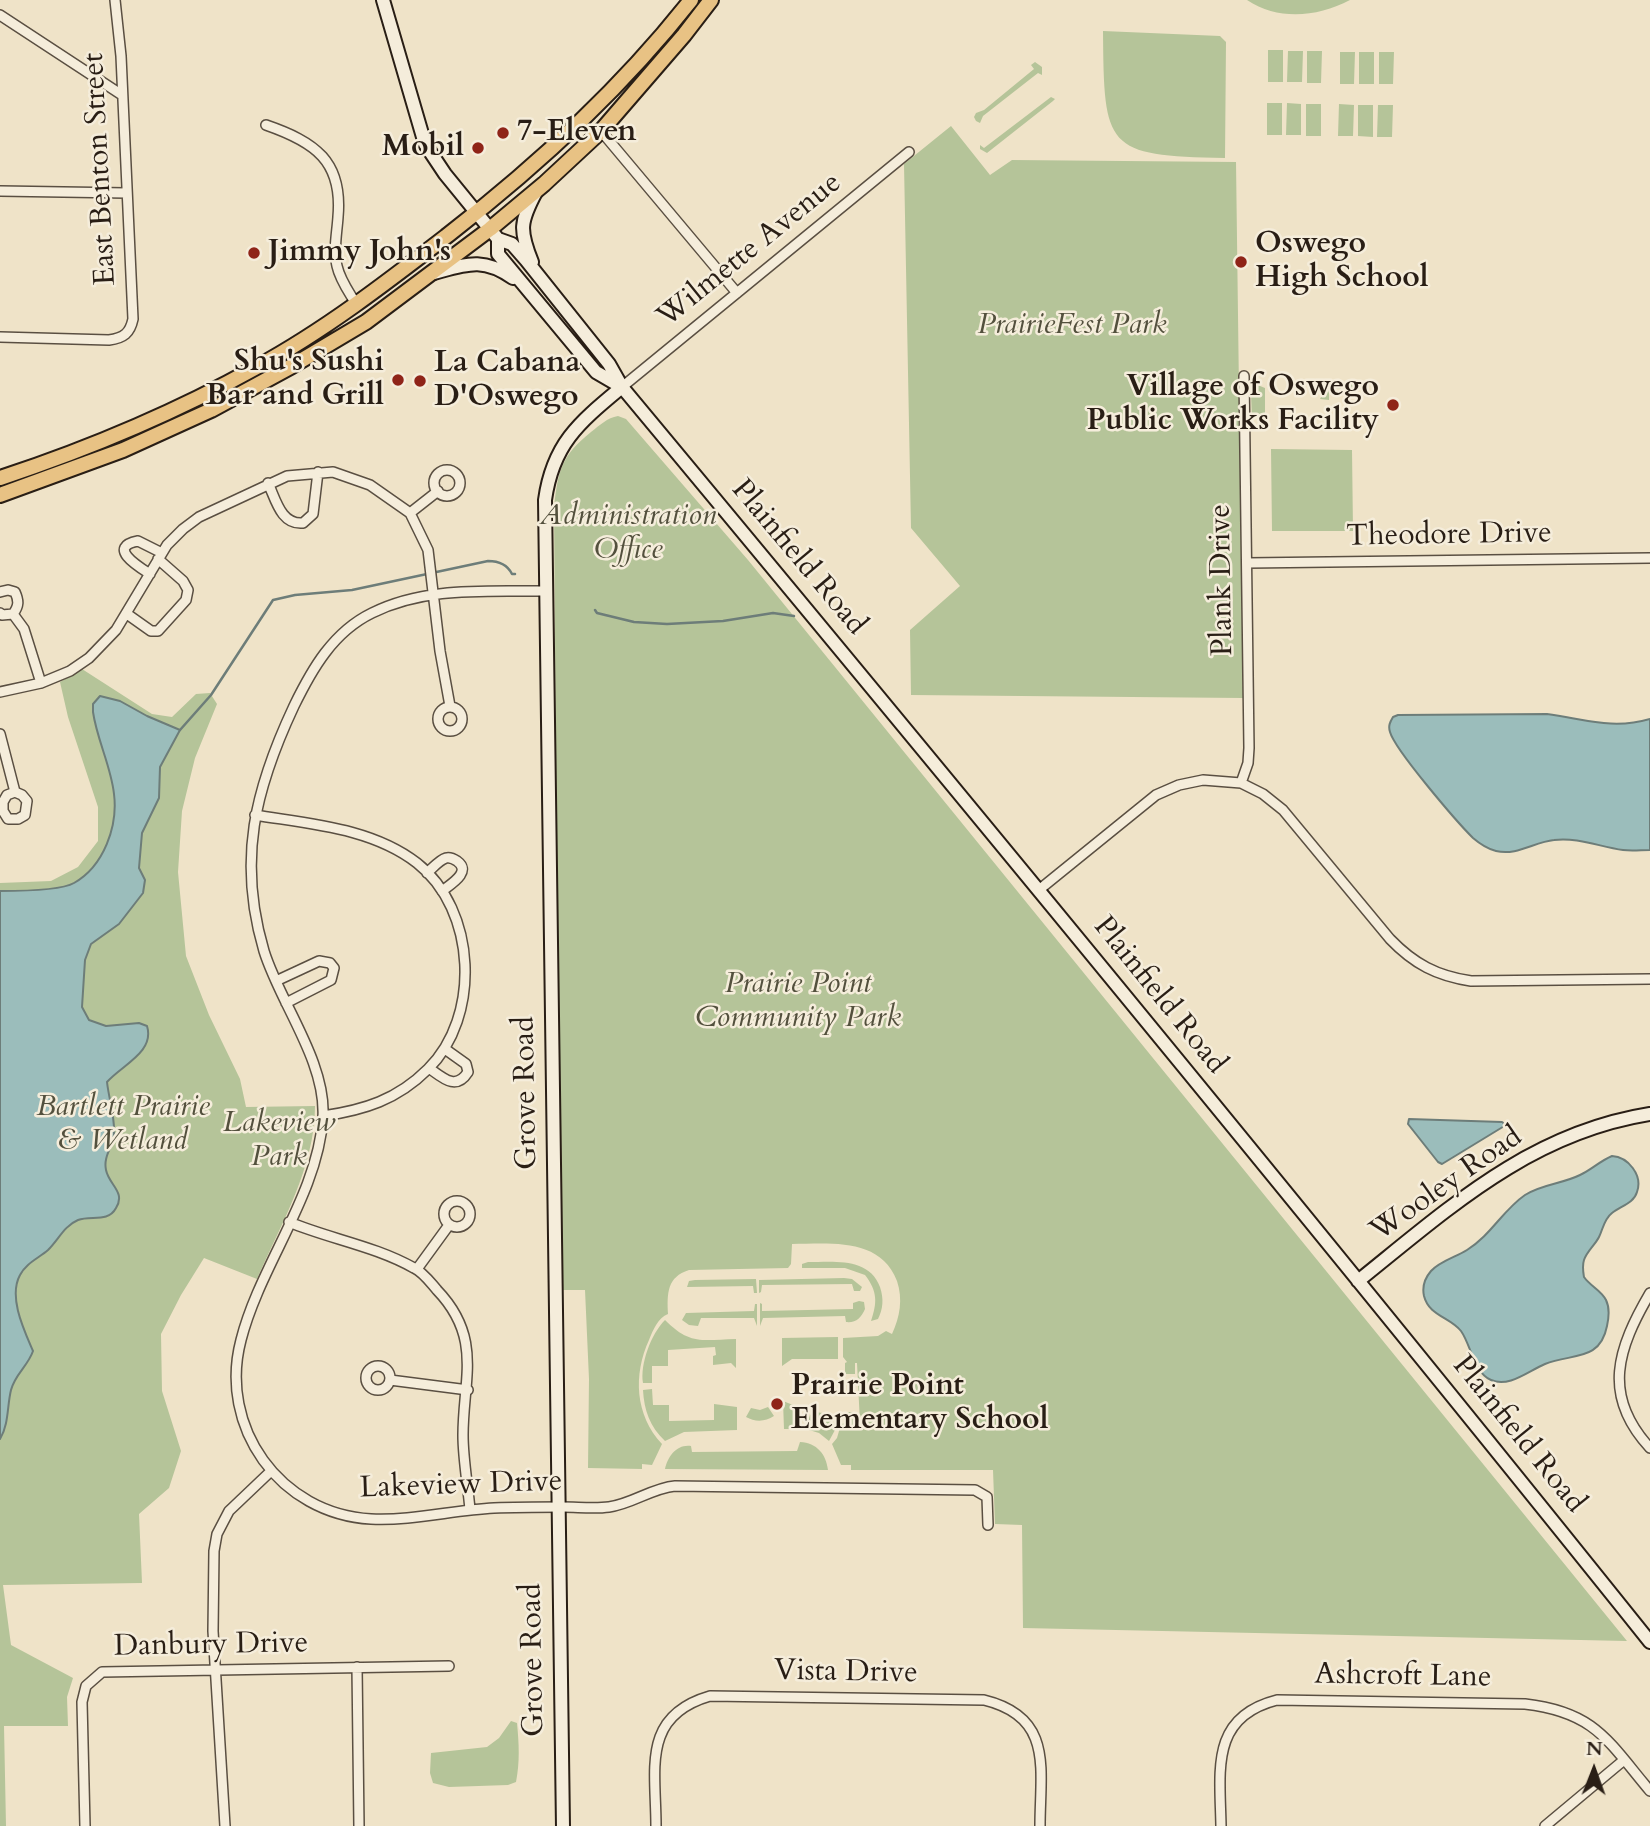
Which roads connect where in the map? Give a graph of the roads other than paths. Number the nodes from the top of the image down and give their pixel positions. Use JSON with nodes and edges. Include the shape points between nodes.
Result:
{"nodes":[{"id":1,"x":115,"y":0,"type":"edge"},
{"id":2,"x":383,"y":0,"type":"edge"},
{"id":3,"x":691,"y":0,"type":"edge"},
{"id":4,"x":711,"y":0,"type":"edge"},
{"id":5,"x":0,"y":15,"type":"edge"},
{"id":6,"x":122,"y":95,"type":"junction"},
{"id":7,"x":266,"y":125,"type":"dead end"},
{"id":8,"x":601,"y":131,"type":"junction"},
{"id":9,"x":909,"y":152,"type":"dead end"},
{"id":10,"x":0,"y":191,"type":"edge"},
{"id":11,"x":536,"y":192,"type":"junction"},
{"id":12,"x":126,"y":193,"type":"junction"},
{"id":13,"x":478,"y":212,"type":"junction"},
{"id":14,"x":494,"y":234,"type":"junction"},
{"id":15,"x":430,"y":274,"type":"junction"},
{"id":16,"x":538,"y":275,"type":"junction"},
{"id":17,"x":524,"y":286,"type":"junction"},
{"id":18,"x":737,"y":293,"type":"junction"},
{"id":19,"x":356,"y":304,"type":"junction"},
{"id":20,"x":0,"y":337,"type":"edge"},
{"id":21,"x":1244,"y":376,"type":"dead end"},
{"id":22,"x":622,"y":387,"type":"junction"},
{"id":23,"x":318,"y":472,"type":"junction"},
{"id":24,"x":0,"y":478,"type":"edge"},
{"id":25,"x":268,"y":483,"type":"junction"},
{"id":26,"x":438,"y":491,"type":"dead end"},
{"id":27,"x":0,"y":495,"type":"edge"},
{"id":28,"x":410,"y":513,"type":"junction"},
{"id":29,"x":160,"y":556,"type":"junction"},
{"id":30,"x":1650,"y":558,"type":"edge"},
{"id":31,"x":1248,"y":563,"type":"junction"},
{"id":32,"x":150,"y":574,"type":"junction"},
{"id":33,"x":545,"y":591,"type":"junction"},
{"id":34,"x":0,"y":592,"type":"edge"},
{"id":35,"x":434,"y":593,"type":"junction"},
{"id":36,"x":0,"y":613,"type":"edge"},
{"id":37,"x":13,"y":614,"type":"junction"},
{"id":38,"x":127,"y":614,"type":"junction"},
{"id":39,"x":41,"y":683,"type":"junction"},
{"id":40,"x":0,"y":692,"type":"edge"},
{"id":41,"x":450,"y":706,"type":"dead end"},
{"id":42,"x":0,"y":734,"type":"edge"},
{"id":43,"x":1241,"y":783,"type":"junction"},
{"id":44,"x":15,"y":792,"type":"dead end"},
{"id":45,"x":255,"y":815,"type":"junction"},
{"id":46,"x":428,"y":873,"type":"junction"},
{"id":47,"x":1040,"y":889,"type":"junction"},
{"id":48,"x":442,"y":891,"type":"junction"},
{"id":49,"x":1650,"y":979,"type":"edge"},
{"id":50,"x":276,"y":981,"type":"junction"},
{"id":51,"x":286,"y":1003,"type":"junction"},
{"id":52,"x":445,"y":1049,"type":"junction"},
{"id":53,"x":429,"y":1068,"type":"junction"},
{"id":54,"x":1650,"y":1114,"type":"edge"},
{"id":55,"x":323,"y":1116,"type":"junction"},
{"id":56,"x":289,"y":1222,"type":"junction"},
{"id":57,"x":449,"y":1225,"type":"dead end"},
{"id":58,"x":417,"y":1269,"type":"junction"},
{"id":59,"x":1358,"y":1281,"type":"junction"},
{"id":60,"x":1650,"y":1293,"type":"edge"},
{"id":61,"x":390,"y":1380,"type":"dead end"},
{"id":62,"x":468,"y":1390,"type":"junction"},
{"id":63,"x":1650,"y":1448,"type":"edge"},
{"id":64,"x":270,"y":1472,"type":"junction"},
{"id":65,"x":558,"y":1507,"type":"junction"},
{"id":66,"x":470,"y":1510,"type":"junction"},
{"id":67,"x":988,"y":1525,"type":"dead end"},
{"id":68,"x":1650,"y":1642,"type":"edge"},
{"id":69,"x":449,"y":1666,"type":"dead end"},
{"id":70,"x":357,"y":1667,"type":"junction"},
{"id":71,"x":215,"y":1669,"type":"junction"},
{"id":72,"x":1624,"y":1760,"type":"junction"},
{"id":73,"x":1650,"y":1791,"type":"edge"},
{"id":74,"x":85,"y":1826,"type":"edge"},
{"id":75,"x":225,"y":1826,"type":"edge"},
{"id":76,"x":359,"y":1826,"type":"edge"},
{"id":77,"x":563,"y":1826,"type":"edge"},
{"id":78,"x":656,"y":1826,"type":"edge"},
{"id":79,"x":1040,"y":1826,"type":"edge"},
{"id":80,"x":1221,"y":1826,"type":"edge"},
{"id":81,"x":1545,"y":1826,"type":"edge"}],
"edges":[{"from":1,"to":6,"type":"street","name":"East Benton Street"},
{"from":2,"to":13,"type":"main road","via":[[425,144]]},
{"from":3,"to":13,"type":"main road","via":[[580,121]]},
{"from":4,"to":8,"type":"main road"},
{"from":5,"to":6,"type":"street"},
{"from":6,"to":12,"type":"street","name":"East Benton Street"},
{"from":7,"to":19,"type":"street","via":[[314,147],[328,162],[340,201],[336,263]]},
{"from":8,"to":11,"type":"main road"},
{"from":8,"to":18,"type":"street"},
{"from":9,"to":18,"type":"street","name":"Wilmette Avenue"},
{"from":10,"to":12,"type":"street"},
{"from":11,"to":14,"type":"main road"},
{"from":11,"to":16,"type":"main road","via":[[522,226]]},
{"from":12,"to":20,"type":"street","name":"East Benton Street","via":[[132,319],[126,334],[109,340]]},
{"from":13,"to":14,"type":"main road"},
{"from":13,"to":19,"type":"main road"},
{"from":14,"to":15,"type":"main road"},
{"from":14,"to":16,"type":"main road","name":"Plainfield Road","via":[[512,244]]},
{"from":14,"to":17,"type":"main road","name":"Plainfield Road","via":[[498,254]]},
{"from":15,"to":17,"type":"main road","via":[[481,263],[500,269]]},
{"from":15,"to":27,"type":"main road","via":[[366,322],[211,410],[123,450]]},
{"from":16,"to":22,"type":"main road","name":"Plainfield Road"},
{"from":17,"to":22,"type":"main road","name":"Plainfield Road","via":[[596,372]]},
{"from":18,"to":22,"type":"street","name":"Wilmette Avenue"},
{"from":19,"to":24,"type":"main road","via":[[257,368],[151,420]]},
{"from":21,"to":31,"type":"street","name":"Plank Drive"},
{"from":22,"to":33,"type":"main road","name":"Grove Road","via":[[573,429],[552,467],[545,500]]},
{"from":22,"to":47,"type":"main road","name":"Plainfield Road"},
{"from":23,"to":25,"type":"street"},
{"from":23,"to":25,"type":"street","via":[[313,514],[303,523],[282,514]]},
{"from":23,"to":28,"type":"street","via":[[347,475],[370,485]]},
{"from":25,"to":29,"type":"street","via":[[199,517],[176,535]]},
{"from":26,"to":28,"type":"street"},
{"from":28,"to":35,"type":"street","via":[[428,550]]},
{"from":29,"to":32,"type":"street"},
{"from":29,"to":32,"type":"street","via":[[138,541],[127,547],[128,560]]},
{"from":29,"to":38,"type":"street","via":[[186,585],[186,600],[158,631]]},
{"from":30,"to":31,"type":"street","name":"Theodore Drive"},
{"from":31,"to":43,"type":"street","name":"Plank Drive","via":[[1250,748]]},
{"from":32,"to":38,"type":"street"},
{"from":33,"to":35,"type":"street","name":"Lakeview Drive"},
{"from":33,"to":65,"type":"main road","name":"Grove Road"},
{"from":34,"to":37,"type":"street","via":[[15,592],[18,608]]},
{"from":35,"to":41,"type":"street"},
{"from":35,"to":45,"type":"street","name":"Lakeview Drive","via":[[368,614],[323,653],[267,768]]},
{"from":36,"to":37,"type":"street"},
{"from":37,"to":39,"type":"street","via":[[24,629]]},
{"from":38,"to":39,"type":"street","via":[[89,657]]},
{"from":39,"to":40,"type":"street"},
{"from":42,"to":44,"type":"street"},
{"from":43,"to":47,"type":"street","via":[[1203,780],[1156,795]]},
{"from":43,"to":49,"type":"street","via":[[1283,810],[1390,939],[1408,958],[1429,970],[1471,981]]},
{"from":45,"to":46,"type":"street","via":[[375,839]]},
{"from":45,"to":50,"type":"street","name":"Lakeview Drive","via":[[251,880],[255,912]]},
{"from":46,"to":48,"type":"street"},
{"from":46,"to":48,"type":"street","via":[[445,858],[460,863],[460,877]]},
{"from":47,"to":59,"type":"main road","name":"Plainfield Road"},
{"from":48,"to":52,"type":"street","via":[[464,948],[465,981],[459,1017]]},
{"from":50,"to":51,"type":"street","name":"Lakeview Drive"},
{"from":50,"to":51,"type":"street","via":[[319,961],[334,968],[331,980]]},
{"from":51,"to":55,"type":"street","name":"Lakeview Drive","via":[[312,1059]]},
{"from":52,"to":53,"type":"street"},
{"from":52,"to":53,"type":"street","via":[[466,1063],[468,1072],[463,1079],[448,1082]]},
{"from":53,"to":55,"type":"street","via":[[383,1101]]},
{"from":54,"to":59,"type":"main road","name":"Wooley Road","via":[[1566,1137],[1504,1169]]},
{"from":55,"to":56,"type":"street","name":"Lakeview Drive","via":[[310,1172]]},
{"from":56,"to":58,"type":"street","via":[[379,1251]]},
{"from":56,"to":64,"type":"street","name":"Lakeview Drive","via":[[245,1324],[236,1357],[242,1418]]},
{"from":57,"to":58,"type":"street"},
{"from":58,"to":62,"type":"street","via":[[444,1297],[462,1328]]},
{"from":59,"to":68,"type":"main road","name":"Plainfield Road"},
{"from":60,"to":63,"type":"street","via":[[1623,1346],[1620,1378],[1625,1408]]},
{"from":61,"to":62,"type":"street"},
{"from":62,"to":66,"type":"street","via":[[463,1436]]},
{"from":64,"to":66,"type":"street","name":"Lakeview Drive","via":[[332,1513],[370,1519]]},
{"from":64,"to":71,"type":"street","via":[[229,1511],[217,1534]]},
{"from":65,"to":66,"type":"street","name":"Lakeview Drive"},
{"from":65,"to":67,"type":"street","name":"Lakeview Drive","via":[[610,1507],[675,1486],[975,1490],[988,1497]]},
{"from":65,"to":77,"type":"main road","name":"Grove Road"},
{"from":69,"to":70,"type":"street","name":"Danbury Drive"},
{"from":70,"to":71,"type":"street","name":"Danbury Drive"},
{"from":70,"to":76,"type":"street"},
{"from":71,"to":74,"type":"street","name":"Danbury Drive","via":[[108,1670],[90,1680],[82,1702]]},
{"from":71,"to":75,"type":"street"},
{"from":72,"to":73,"type":"street","name":"Ashcroft Lane"},
{"from":72,"to":80,"type":"street","name":"Ashcroft Lane","via":[[1590,1724],[1548,1706],[1278,1700],[1248,1712],[1235,1724],[1221,1752]]},
{"from":72,"to":81,"type":"street"},
{"from":78,"to":79,"type":"street","name":"Vista Drive","via":[[656,1750],[662,1729],[675,1712],[709,1696],[999,1703],[1027,1722],[1036,1737],[1041,1756]]}]}
